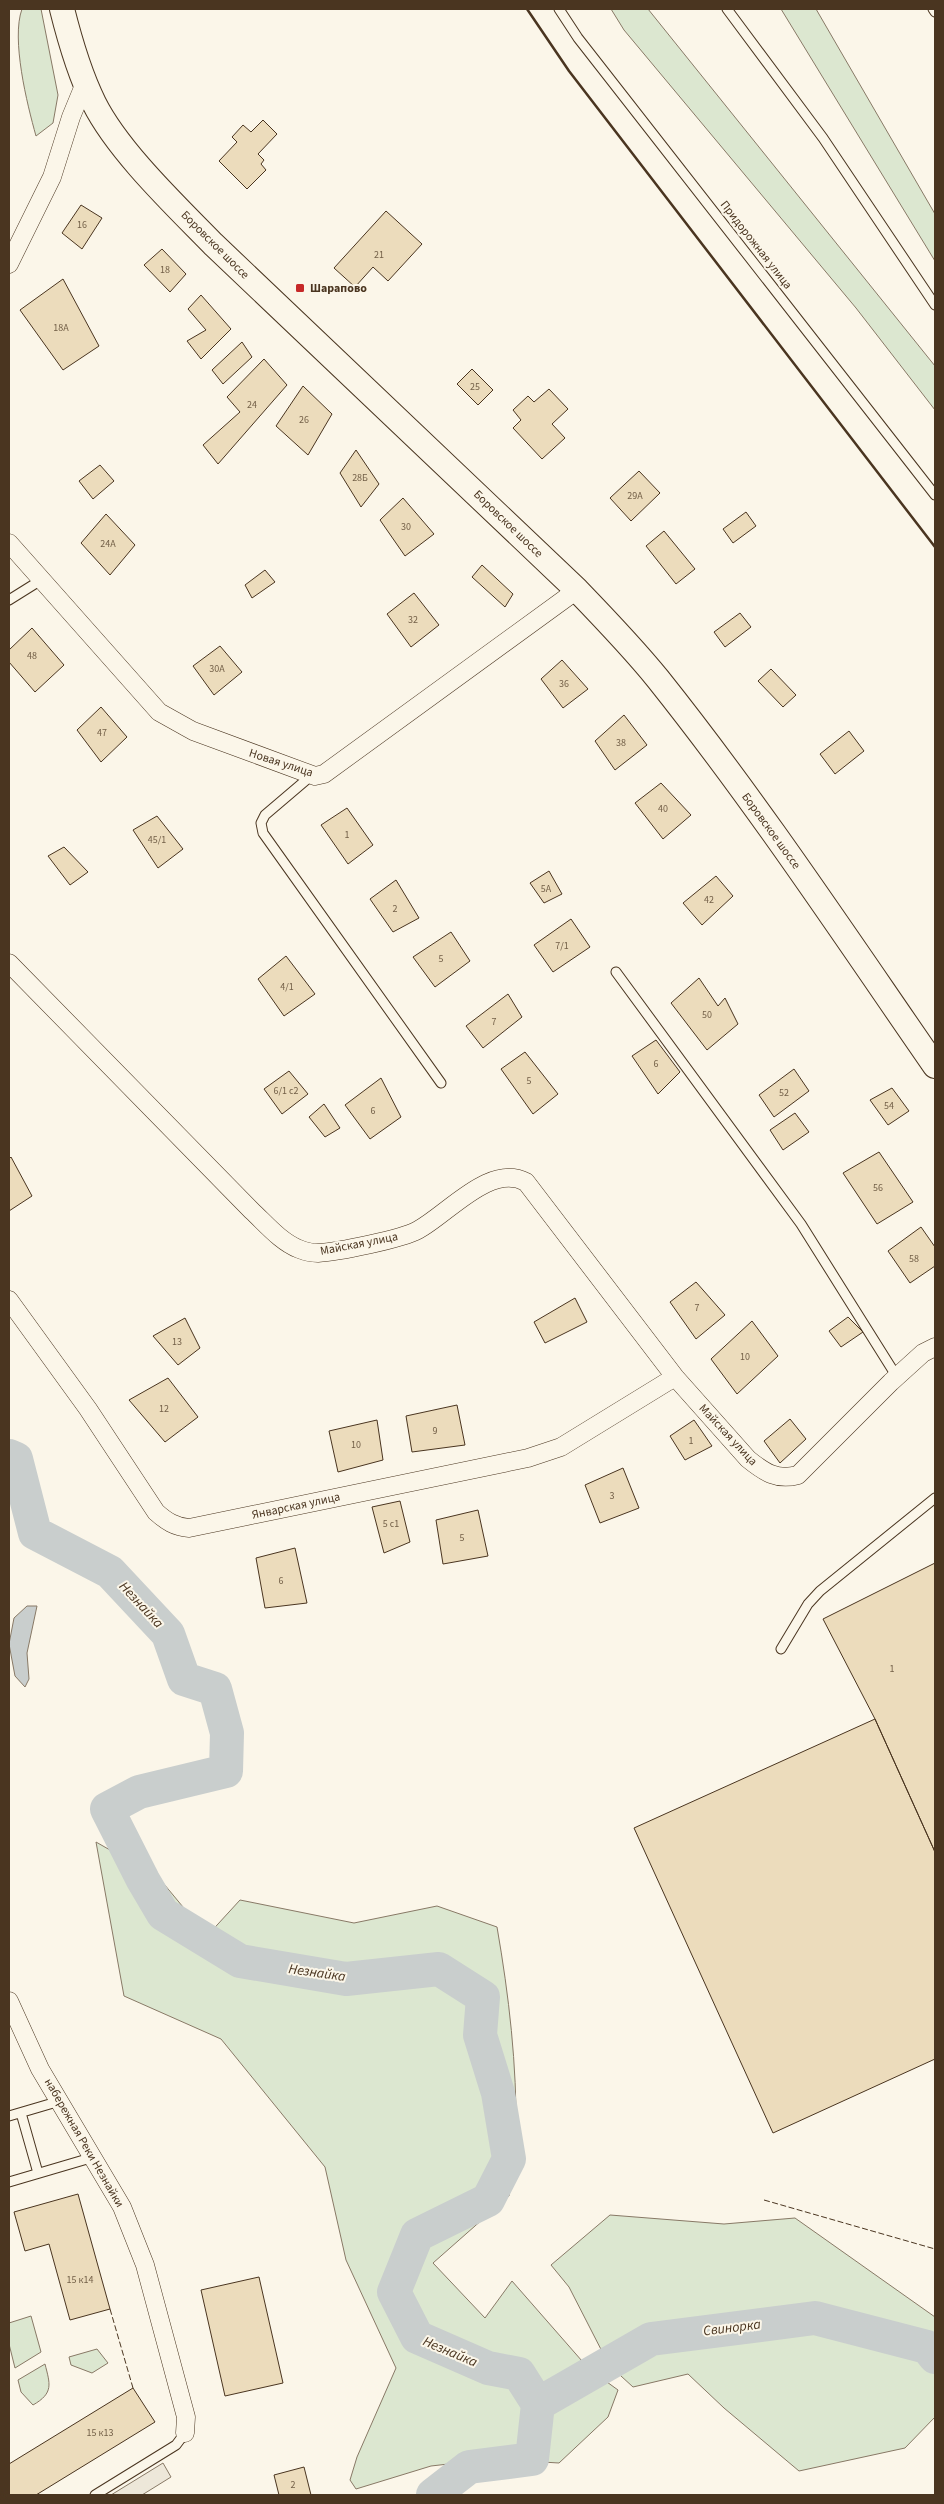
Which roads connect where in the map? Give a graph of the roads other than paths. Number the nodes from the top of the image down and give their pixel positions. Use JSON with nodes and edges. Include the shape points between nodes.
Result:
{"nodes":[{"id":1,"x":62,"y":9,"type":"edge"},
{"id":2,"x":559,"y":9,"type":"edge"},
{"id":3,"x":727,"y":9,"type":"edge"},
{"id":4,"x":933,"y":9,"type":"edge"},
{"id":5,"x":935,"y":12,"type":"edge"},
{"id":6,"x":85,"y":83,"type":"junction"},
{"id":7,"x":9,"y":264,"type":"edge"},
{"id":8,"x":935,"y":305,"type":"edge"},
{"id":9,"x":935,"y":495,"type":"edge"},
{"id":10,"x":9,"y":543,"type":"edge"},
{"id":11,"x":41,"y":580,"type":"junction"},
{"id":12,"x":577,"y":590,"type":"junction"},
{"id":13,"x":9,"y":600,"type":"edge"},
{"id":14,"x":312,"y":775,"type":"junction"},
{"id":15,"x":9,"y":964,"type":"edge"},
{"id":16,"x":616,"y":972,"type":"dead end"},
{"id":17,"x":935,"y":1066,"type":"edge"},
{"id":18,"x":441,"y":1082,"type":"dead end"},
{"id":19,"x":9,"y":1300,"type":"edge"},
{"id":20,"x":935,"y":1347,"type":"edge"},
{"id":21,"x":675,"y":1377,"type":"junction"},
{"id":22,"x":897,"y":1377,"type":"junction"},
{"id":23,"x":935,"y":1498,"type":"edge"},
{"id":24,"x":781,"y":1649,"type":"dead end"},
{"id":25,"x":9,"y":2001,"type":"edge"},
{"id":26,"x":60,"y":2101,"type":"junction"},
{"id":27,"x":21,"y":2113,"type":"junction"},
{"id":28,"x":9,"y":2116,"type":"edge"},
{"id":29,"x":94,"y":2158,"type":"junction"},
{"id":30,"x":38,"y":2173,"type":"junction"},
{"id":31,"x":9,"y":2182,"type":"edge"},
{"id":32,"x":184,"y":2433,"type":"joint"},
{"id":33,"x":95,"y":2495,"type":"edge"}],
"edges":[{"from":1,"to":6,"type":"main road","name":"Боровское шоссе"},
{"from":2,"to":9,"type":"lane","name":"Придорожная улица"},
{"from":3,"to":8,"type":"lane","via":[[823,138]]},
{"from":4,"to":5,"type":"lane"},
{"from":6,"to":7,"type":"street","via":[[52,177]]},
{"from":6,"to":12,"type":"main road","name":"Боровское шоссе","via":[[94,104],[114,134],[213,244]]},
{"from":10,"to":11,"type":"street","name":"Новая улица"},
{"from":11,"to":13,"type":"lane"},
{"from":11,"to":14,"type":"street","name":"Новая улица","via":[[159,712],[193,731]]},
{"from":12,"to":14,"type":"street","name":"Новая улица","via":[[324,774]]},
{"from":12,"to":17,"type":"main road","name":"Боровское шоссе","via":[[659,679],[773,833]]},
{"from":14,"to":18,"type":"lane","via":[[265,815],[261,823],[263,833]]},
{"from":15,"to":21,"type":"street","name":"Майская улица","via":[[281,1238],[299,1249],[317,1253],[395,1239],[417,1231],[494,1178],[517,1177],[526,1182]]},
{"from":16,"to":22,"type":"lane","via":[[801,1224]]},
{"from":19,"to":21,"type":"street","name":"Январская улица","via":[[88,1408],[156,1512],[179,1527],[189,1528],[528,1458],[561,1447]]},
{"from":20,"to":22,"type":"street"},
{"from":21,"to":22,"type":"street","name":"Майская улица","via":[[748,1459],[762,1470],[786,1478],[798,1475]]},
{"from":23,"to":24,"type":"lane","via":[[820,1591],[808,1604]]},
{"from":25,"to":26,"type":"street","name":"набережная Реки Незнайки","via":[[40,2069]]},
{"from":26,"to":27,"type":"lane"},
{"from":26,"to":29,"type":"street","name":"набережная Реки Незнайки"},
{"from":27,"to":28,"type":"lane"},
{"from":27,"to":30,"type":"lane"},
{"from":29,"to":30,"type":"lane"},
{"from":29,"to":32,"type":"street","name":"набережная Реки Незнайки","via":[[122,2207],[145,2265],[186,2417]]},
{"from":30,"to":31,"type":"lane"},
{"from":32,"to":33,"type":"lane","via":[[176,2445]]}]}
